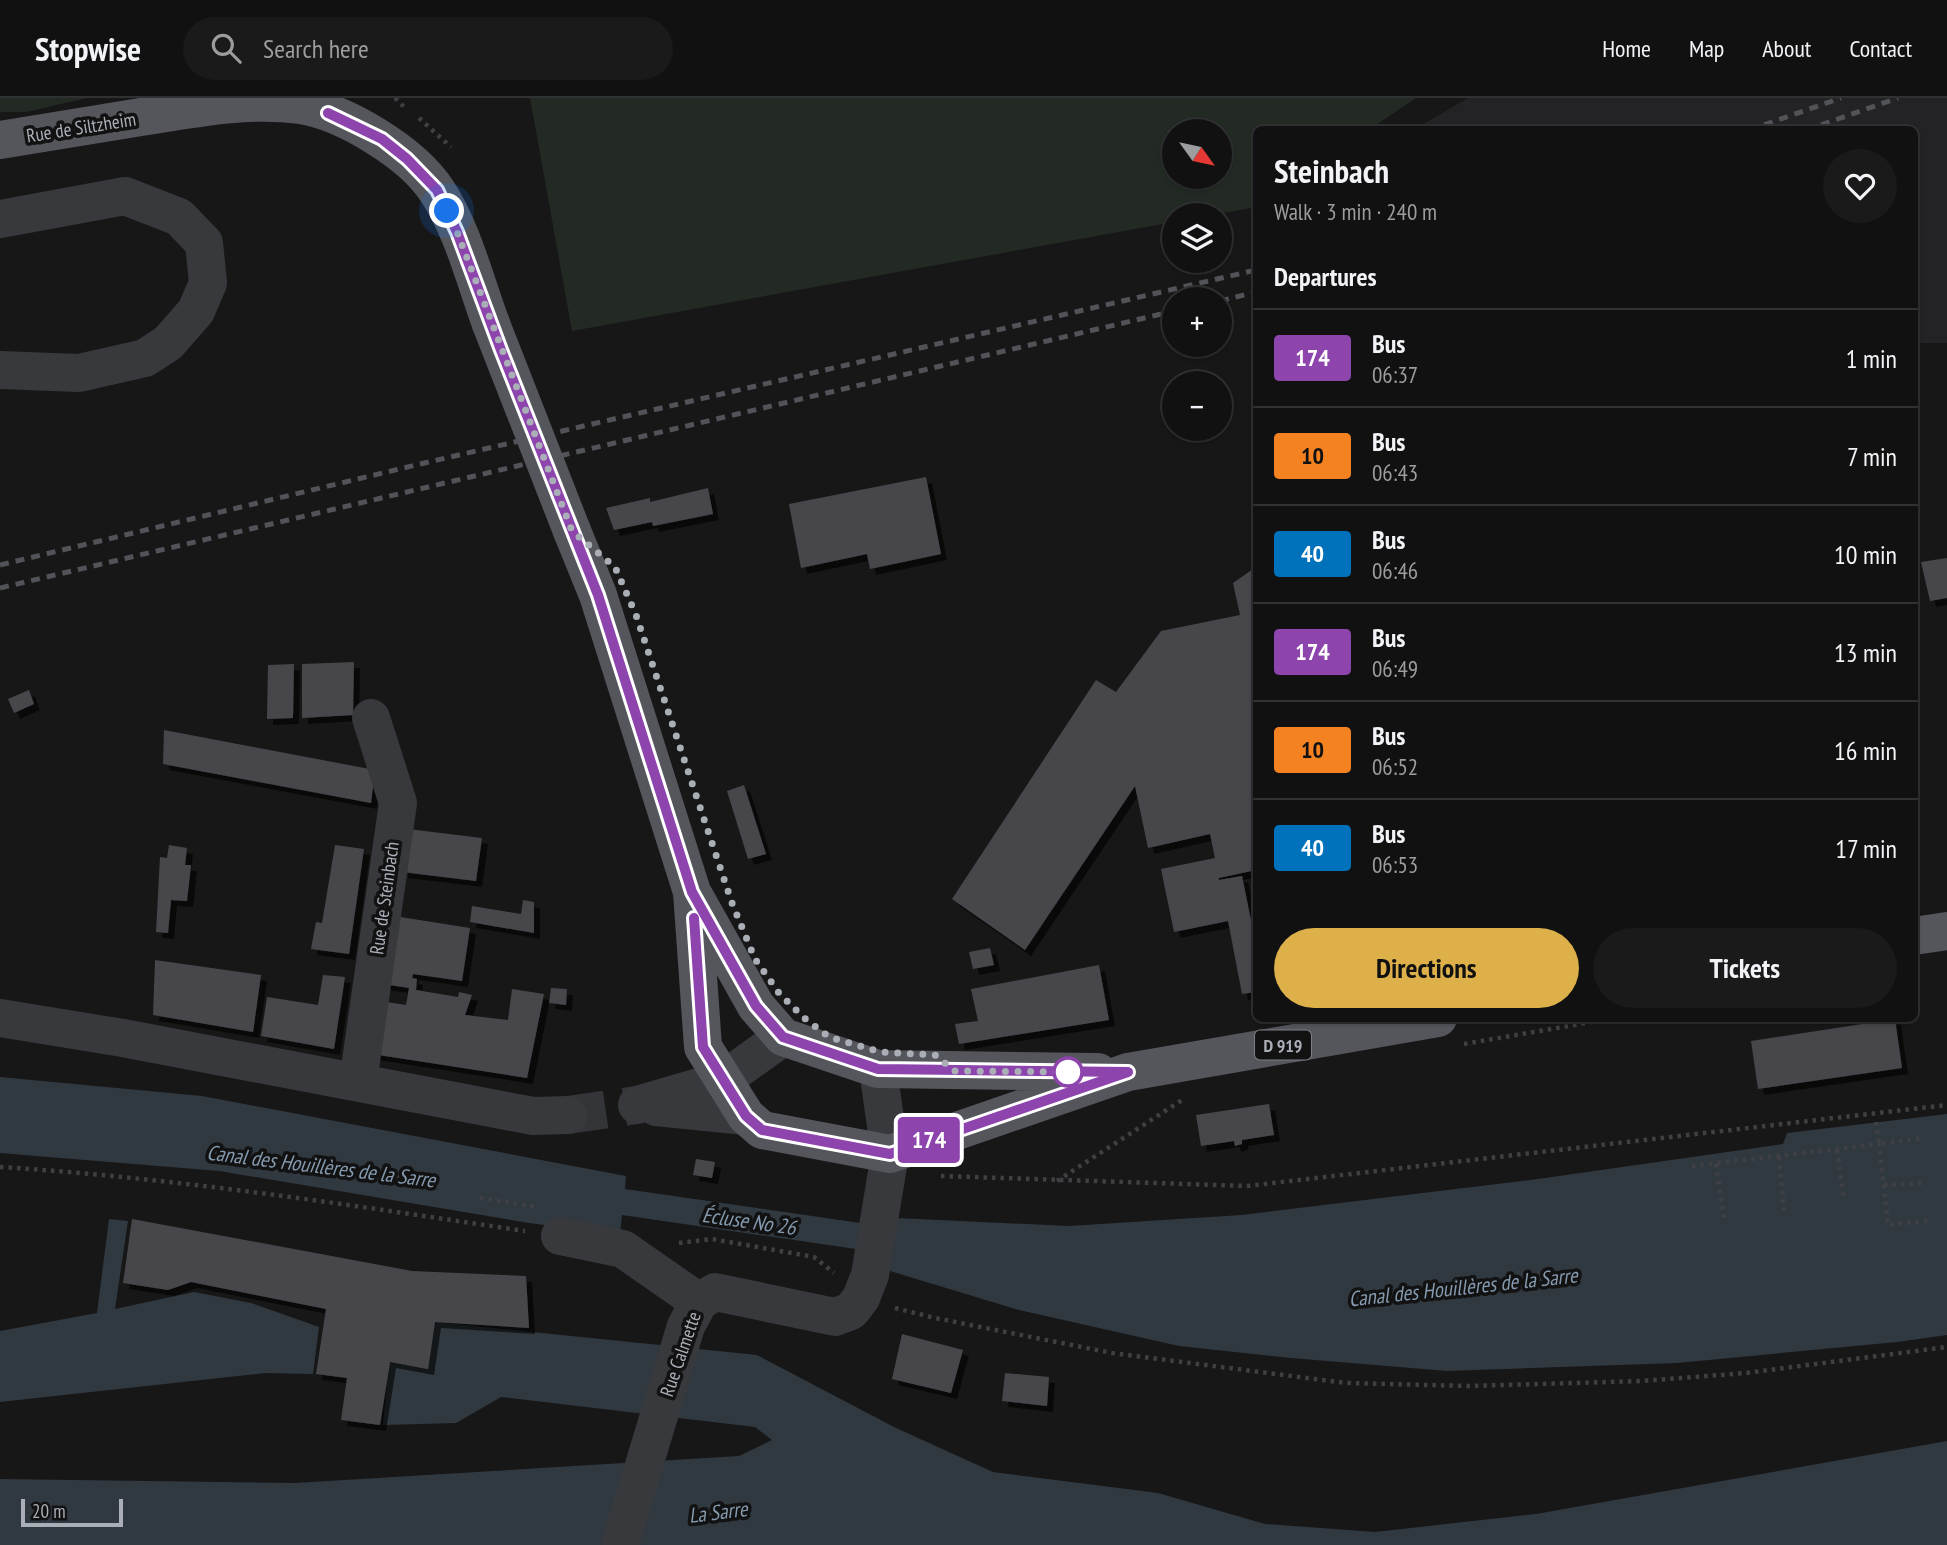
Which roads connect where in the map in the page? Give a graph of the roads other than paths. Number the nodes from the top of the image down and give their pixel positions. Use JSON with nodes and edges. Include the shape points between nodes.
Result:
{"nodes":[{"id":1,"x":329,"y":105,"type":"edge"},
{"id":2,"x":0,"y":140,"type":"edge"},
{"id":3,"x":0,"y":219,"type":"edge"},
{"id":4,"x":0,"y":370,"type":"edge"},
{"id":5,"x":370,"y":718,"type":"dead end"},
{"id":6,"x":692,"y":892,"type":"junction"},
{"id":7,"x":1947,"y":931,"type":"edge"},
{"id":8,"x":1918,"y":935,"type":"edge"},
{"id":9,"x":0,"y":1018,"type":"edge"},
{"id":10,"x":1414,"y":1022,"type":"edge"},
{"id":11,"x":783,"y":1037,"type":"junction"},
{"id":12,"x":878,"y":1069,"type":"junction"},
{"id":13,"x":1128,"y":1072,"type":"junction"},
{"id":14,"x":723,"y":1080,"type":"junction"},
{"id":15,"x":358,"y":1082,"type":"junction"},
{"id":16,"x":568,"y":1115,"type":"tunnel mouth"},
{"id":17,"x":746,"y":1116,"type":"junction"},
{"id":18,"x":886,"y":1178,"type":"junction"},
{"id":19,"x":560,"y":1236,"type":"road end"},
{"id":20,"x":692,"y":1314,"type":"junction"},
{"id":21,"x":620,"y":1545,"type":"edge"}],
"edges":[{"from":1,"to":2,"type":"main road","name":"Rue de Siltzheim","via":[[263,102],[223,106]]},
{"from":1,"to":6,"type":"main road","name":"Rue de Siltzheim","bridge":true,"via":[[407,159],[437,190],[457,232],[598,595]]},
{"from":3,"to":4,"type":"street","via":[[125,196],[179,217],[204,243],[208,283],[196,311],[169,343],[145,358],[79,373]]},
{"from":5,"to":15,"type":"street","name":"Rue de Steinbach","via":[[398,803]]},
{"from":6,"to":11,"type":"main road","via":[[756,1006]]},
{"from":6,"to":14,"type":"main road","via":[[703,1047]]},
{"from":7,"to":8,"type":"main road"},
{"from":9,"to":15,"type":"street"},
{"from":10,"to":13,"type":"main road","number":"D 919"},
{"from":11,"to":12,"type":"main road"},
{"from":11,"to":14,"type":"street"},
{"from":12,"to":13,"type":"main road","number":"D 919"},
{"from":12,"to":18,"type":"street"},
{"from":13,"to":18,"type":"main road"},
{"from":14,"to":17,"type":"main road"},
{"from":14,"to":17,"type":"street","via":[[637,1105]]},
{"from":15,"to":16,"type":"street","via":[[533,1116]]},
{"from":17,"to":18,"type":"main road","via":[[762,1130]]},
{"from":18,"to":20,"type":"street","name":"Rue Calmette","via":[[866,1287],[851,1311],[835,1317],[715,1292]]},
{"from":19,"to":20,"type":"street","via":[[623,1249]]},
{"from":20,"to":21,"type":"street","name":"Rue Calmette"}]}
